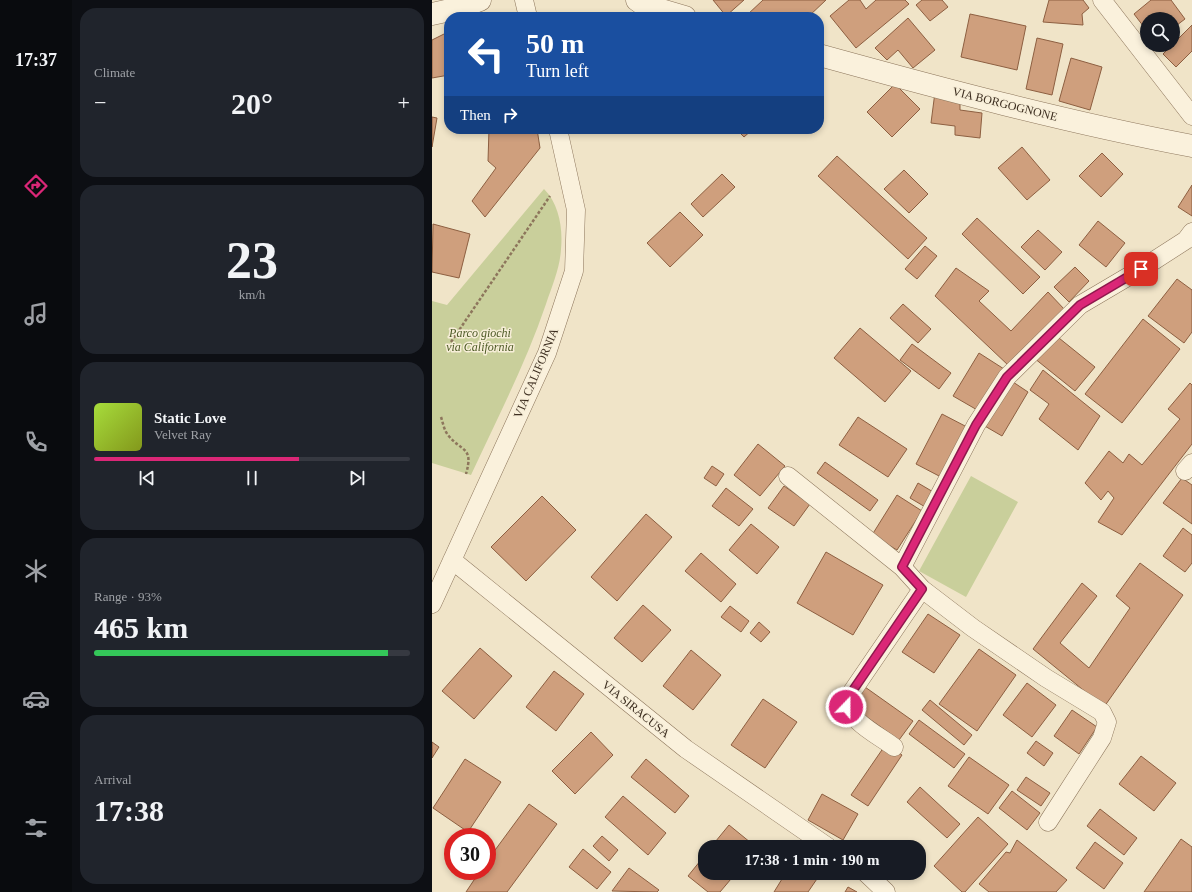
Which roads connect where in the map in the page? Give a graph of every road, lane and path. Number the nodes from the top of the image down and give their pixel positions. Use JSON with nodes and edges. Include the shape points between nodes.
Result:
{"nodes":[{"id":1,"x":480,"y":0,"type":"edge"},
{"id":2,"x":524,"y":0,"type":"edge"},
{"id":3,"x":534,"y":0,"type":"edge"},
{"id":4,"x":637,"y":0,"type":"edge"},
{"id":5,"x":1102,"y":0,"type":"edge"},
{"id":6,"x":656,"y":5,"type":"edge"},
{"id":7,"x":528,"y":12,"type":"edge"},
{"id":8,"x":530,"y":12,"type":"edge"},
{"id":9,"x":673,"y":12,"type":"edge"},
{"id":10,"x":432,"y":14,"type":"edge"},
{"id":11,"x":824,"y":56,"type":"edge"},
{"id":12,"x":1192,"y":116,"type":"edge"},
{"id":13,"x":559,"y":134,"type":"edge"},
{"id":14,"x":1192,"y":146,"type":"edge"},
{"id":15,"x":550,"y":196,"type":"dead end"},
{"id":16,"x":1192,"y":232,"type":"edge"},
{"id":17,"x":451,"y":342,"type":"dead end"},
{"id":18,"x":441,"y":417,"type":"dead end"},
{"id":19,"x":466,"y":474,"type":"dead end"},
{"id":20,"x":788,"y":476,"type":"dead end"},
{"id":21,"x":452,"y":560,"type":"junction"},
{"id":22,"x":902,"y":567,"type":"junction"},
{"id":23,"x":922,"y":589,"type":"junction"},
{"id":24,"x":432,"y":604,"type":"edge"},
{"id":25,"x":894,"y":747,"type":"dead end"},
{"id":26,"x":1048,"y":822,"type":"dead end"},
{"id":27,"x":818,"y":840,"type":"edge"},
{"id":28,"x":873,"y":880,"type":"edge"},
{"id":29,"x":886,"y":892,"type":"edge"}],
"edges":[{"from":1,"to":10,"type":"street"},
{"from":2,"to":7,"type":"street"},
{"from":3,"to":8,"type":"street"},
{"from":4,"to":6,"type":"street","via":[[644,5]]},
{"from":5,"to":12,"type":"street"},
{"from":6,"to":9,"type":"street"},
{"from":11,"to":14,"type":"street","name":"VIA BORGOGNONE","via":[[1103,129]]},
{"from":13,"to":21,"type":"street","name":"VIA CALIFORNIA","via":[[576,210],[574,271],[547,353]]},
{"from":15,"to":17,"type":"path"},
{"from":16,"to":22,"type":"street","via":[[1186,240],[1080,305],[1007,377],[976,425]]},
{"from":18,"to":19,"type":"path","via":[[448,435],[466,449],[469,455]]},
{"from":20,"to":22,"type":"street"},
{"from":21,"to":24,"type":"street","name":"VIA CALIFORNIA"},
{"from":21,"to":27,"type":"street","name":"VIA SIRACUSA","via":[[686,749]]},
{"from":22,"to":23,"type":"street"},
{"from":23,"to":25,"type":"street","via":[[847,699],[846,707],[851,716]]},
{"from":23,"to":26,"type":"street","via":[[1040,674],[1102,712],[1108,722],[1102,738]]},
{"from":28,"to":29,"type":"street"}]}
